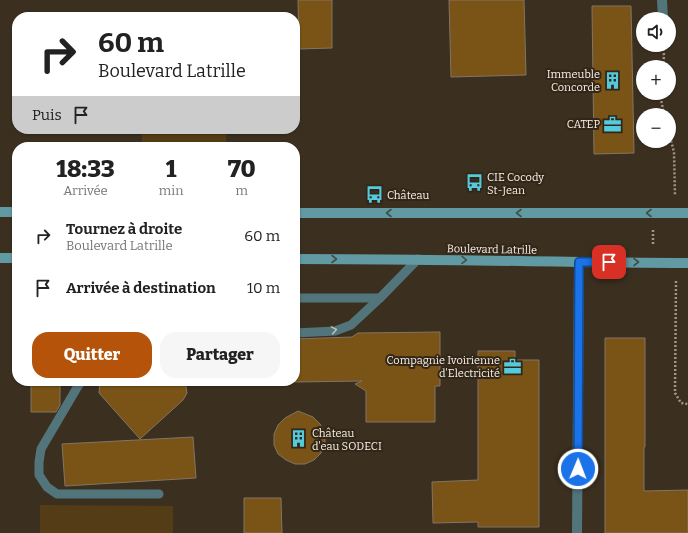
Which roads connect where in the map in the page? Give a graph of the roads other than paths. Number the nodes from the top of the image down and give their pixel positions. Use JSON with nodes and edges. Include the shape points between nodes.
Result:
{"nodes":[{"id":1,"x":662,"y":0,"type":"edge"},
{"id":2,"x":662,"y":12,"type":"edge"},
{"id":3,"x":0,"y":212,"type":"edge"},
{"id":4,"x":12,"y":212,"type":"edge"},
{"id":5,"x":300,"y":212,"type":"edge"},
{"id":6,"x":688,"y":213,"type":"edge"},
{"id":7,"x":0,"y":258,"type":"edge"},
{"id":8,"x":12,"y":258,"type":"edge"},
{"id":9,"x":300,"y":259,"type":"edge"},
{"id":10,"x":418,"y":259,"type":"junction"},
{"id":11,"x":579,"y":262,"type":"junction"},
{"id":12,"x":688,"y":263,"type":"edge"},
{"id":13,"x":300,"y":298,"type":"edge"},
{"id":14,"x":380,"y":298,"type":"junction"},
{"id":15,"x":300,"y":333,"type":"edge"},
{"id":16,"x":78,"y":386,"type":"edge"},
{"id":17,"x":159,"y":494,"type":"dead end"},
{"id":18,"x":577,"y":533,"type":"edge"}],
"edges":[{"from":1,"to":2,"type":"street"},
{"from":3,"to":4,"type":"main road"},
{"from":6,"to":5,"type":"main road","one_way":true},
{"from":7,"to":8,"type":"main road"},
{"from":9,"to":10,"type":"main road","name":"Boulevard Latrille","one_way":true},
{"from":10,"to":11,"type":"main road","name":"Boulevard Latrille","one_way":true},
{"from":10,"to":14,"type":"lane"},
{"from":11,"to":12,"type":"main road","name":"Boulevard Latrille","one_way":true},
{"from":11,"to":18,"type":"street"},
{"from":13,"to":14,"type":"lane"},
{"from":15,"to":14,"type":"lane","one_way":true,"via":[[335,331],[352,325]]},
{"from":16,"to":17,"type":"lane","via":[[41,449],[39,475],[47,487],[57,494]]}]}
